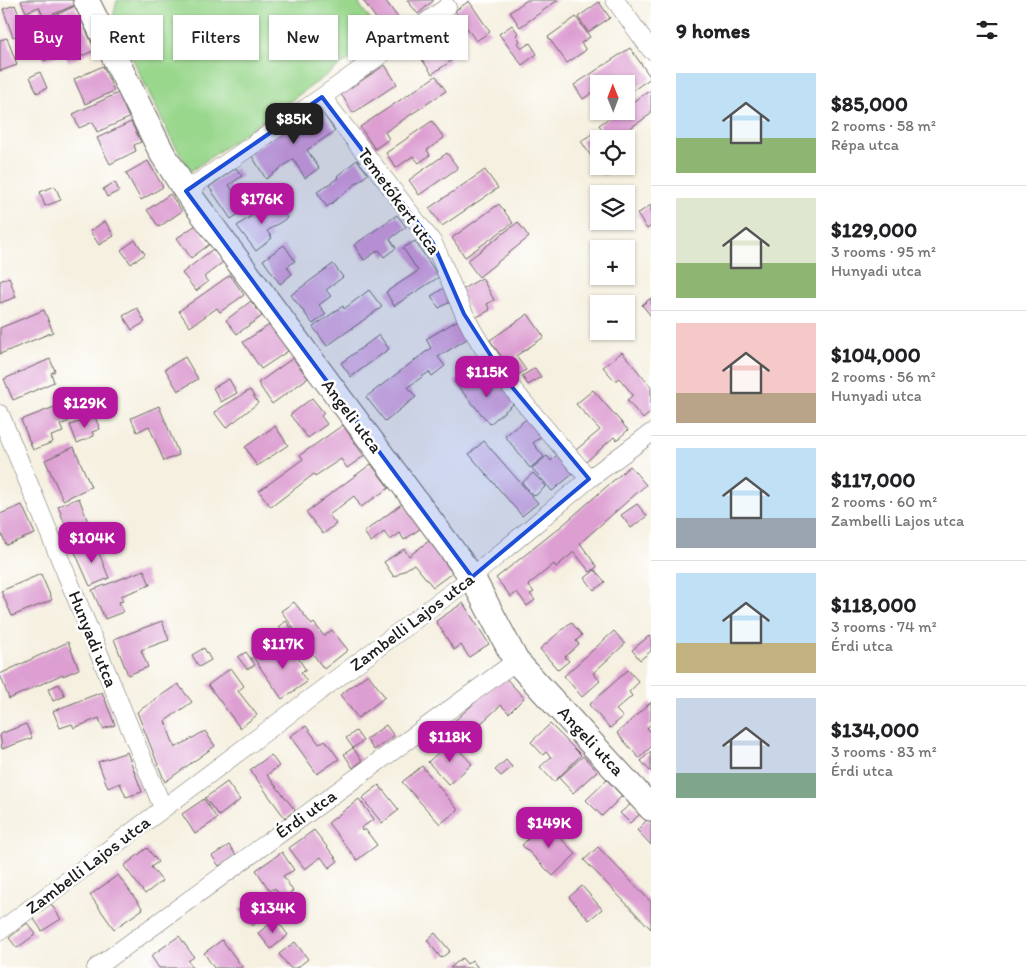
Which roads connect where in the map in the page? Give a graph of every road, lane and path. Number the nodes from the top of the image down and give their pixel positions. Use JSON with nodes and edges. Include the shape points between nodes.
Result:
{"nodes":[{"id":1,"x":86,"y":0,"type":"edge"},
{"id":2,"x":614,"y":0,"type":"edge"},
{"id":3,"x":447,"y":6,"type":"dead end"},
{"id":4,"x":651,"y":50,"type":"edge"},
{"id":5,"x":322,"y":97,"type":"junction"},
{"id":6,"x":186,"y":191,"type":"junction"},
{"id":7,"x":0,"y":414,"type":"edge"},
{"id":8,"x":651,"y":433,"type":"edge"},
{"id":9,"x":589,"y":479,"type":"junction"},
{"id":10,"x":472,"y":577,"type":"junction"},
{"id":11,"x":516,"y":661,"type":"junction"},
{"id":12,"x":163,"y":808,"type":"junction"},
{"id":13,"x":651,"y":808,"type":"edge"},
{"id":14,"x":0,"y":931,"type":"edge"},
{"id":15,"x":96,"y":968,"type":"edge"}],
"edges":[{"from":1,"to":6,"type":"street","name":"Angeli utca","via":[[162,153]]},
{"from":2,"to":4,"type":"street"},
{"from":3,"to":5,"type":"street"},
{"from":5,"to":6,"type":"street"},
{"from":5,"to":9,"type":"street","name":"Temetőkert utca","via":[[433,243],[464,314],[507,382]]},
{"from":6,"to":10,"type":"street","name":"Angeli utca"},
{"from":7,"to":12,"type":"street","name":"Hunyadi utca"},
{"from":8,"to":9,"type":"street","name":"Zambelli Lajos utca"},
{"from":9,"to":10,"type":"street","name":"Zambelli Lajos utca"},
{"from":10,"to":11,"type":"street","name":"Angeli utca"},
{"from":10,"to":12,"type":"street","name":"Zambelli Lajos utca"},
{"from":11,"to":13,"type":"street","name":"Angeli utca"},
{"from":11,"to":15,"type":"street","name":"Érdi utca"},
{"from":12,"to":14,"type":"street","name":"Zambelli Lajos utca"}]}
